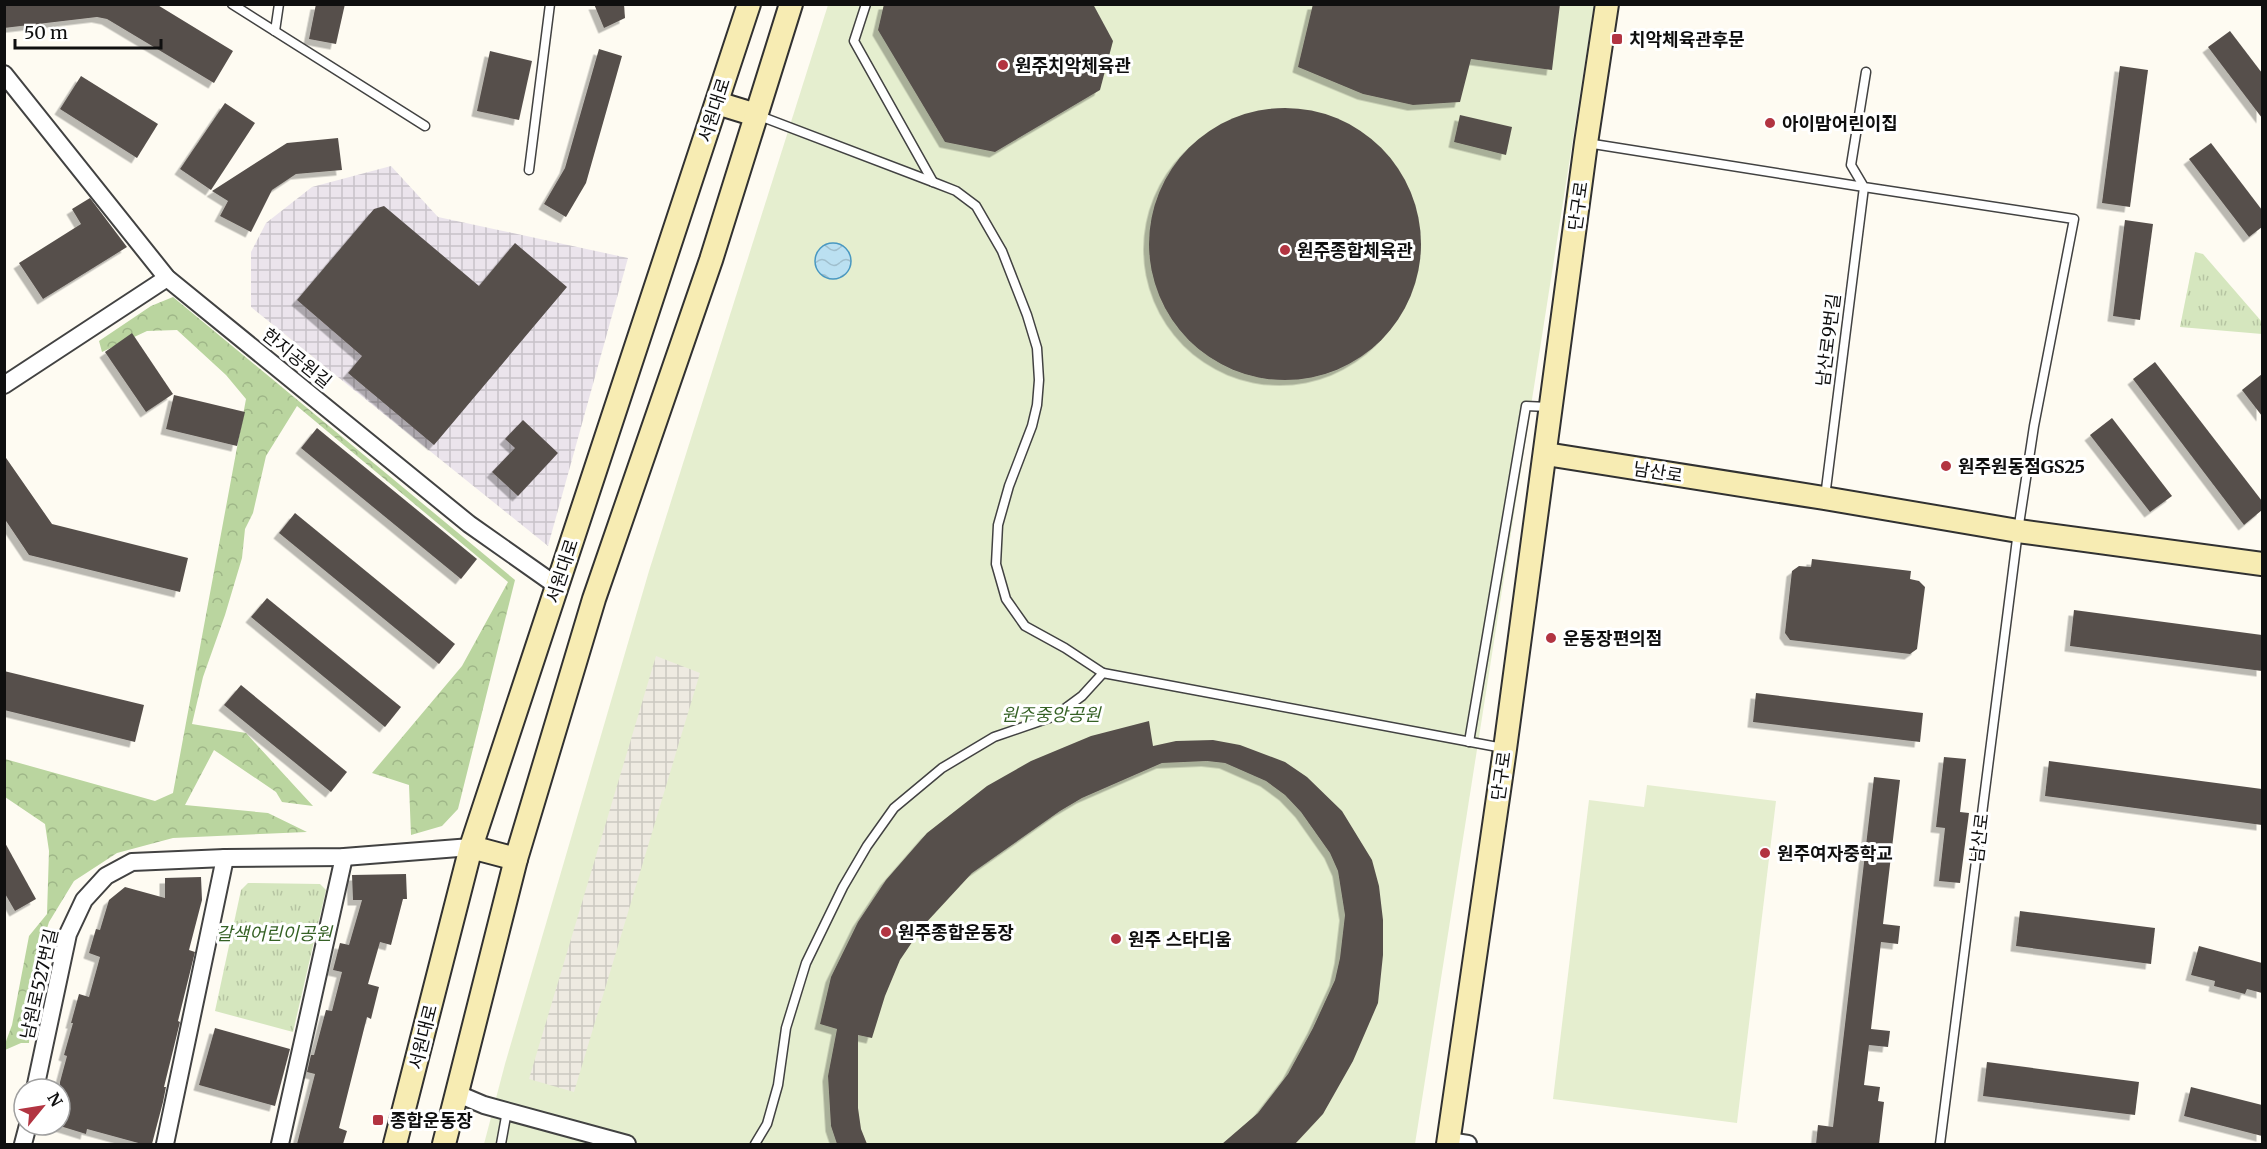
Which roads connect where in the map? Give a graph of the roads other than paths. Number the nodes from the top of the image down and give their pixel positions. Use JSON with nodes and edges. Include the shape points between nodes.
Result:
{"nodes":[{"id":1,"x":232,"y":4,"type":"edge"},
{"id":2,"x":279,"y":4,"type":"edge"},
{"id":3,"x":550,"y":4,"type":"edge"},
{"id":4,"x":749,"y":4,"type":"edge"},
{"id":5,"x":791,"y":4,"type":"edge"},
{"id":6,"x":866,"y":4,"type":"edge"},
{"id":7,"x":1607,"y":4,"type":"edge"},
{"id":8,"x":275,"y":32,"type":"junction"},
{"id":9,"x":1866,"y":72,"type":"dead end"},
{"id":10,"x":4,"y":74,"type":"edge"},
{"id":11,"x":717,"y":103,"type":"junction"},
{"id":12,"x":756,"y":115,"type":"junction"},
{"id":13,"x":425,"y":126,"type":"dead end"},
{"id":14,"x":1586,"y":143,"type":"junction"},
{"id":15,"x":529,"y":170,"type":"dead end"},
{"id":16,"x":933,"y":182,"type":"junction"},
{"id":17,"x":1864,"y":187,"type":"junction"},
{"id":18,"x":167,"y":278,"type":"junction"},
{"id":19,"x":4,"y":386,"type":"edge"},
{"id":20,"x":1551,"y":407,"type":"junction"},
{"id":21,"x":1546,"y":454,"type":"junction"},
{"id":22,"x":1824,"y":498,"type":"junction"},
{"id":23,"x":2018,"y":531,"type":"junction"},
{"id":24,"x":2262,"y":564,"type":"edge"},
{"id":25,"x":557,"y":586,"type":"junction"},
{"id":26,"x":594,"y":599,"type":"junction"},
{"id":27,"x":1103,"y":673,"type":"junction"},
{"id":28,"x":1470,"y":742,"type":"junction"},
{"id":29,"x":1505,"y":748,"type":"junction"},
{"id":30,"x":471,"y":847,"type":"junction"},
{"id":31,"x":344,"y":857,"type":"junction"},
{"id":32,"x":225,"y":858,"type":"junction"},
{"id":33,"x":516,"y":858,"type":"junction"},
{"id":34,"x":38,"y":1077,"type":"edge"},
{"id":35,"x":458,"y":1094,"type":"junction"},
{"id":36,"x":507,"y":1111,"type":"junction"},
{"id":37,"x":1455,"y":1143,"type":"edge"},
{"id":38,"x":165,"y":1144,"type":"edge"},
{"id":39,"x":280,"y":1144,"type":"edge"},
{"id":40,"x":395,"y":1144,"type":"edge"},
{"id":41,"x":444,"y":1144,"type":"edge"},
{"id":42,"x":501,"y":1144,"type":"edge"},
{"id":43,"x":627,"y":1144,"type":"edge"},
{"id":44,"x":755,"y":1144,"type":"edge"},
{"id":45,"x":1940,"y":1144,"type":"edge"}],
"edges":[{"from":1,"to":8,"type":"lane"},
{"from":2,"to":8,"type":"lane"},
{"from":3,"to":15,"type":"lane"},
{"from":4,"to":11,"type":"street","name":"서원대로"},
{"from":5,"to":12,"type":"street"},
{"from":6,"to":16,"type":"lane","via":[[854,42]]},
{"from":7,"to":14,"type":"street","name":"단구로"},
{"from":8,"to":13,"type":"lane"},
{"from":9,"to":17,"type":"lane","via":[[1851,165]]},
{"from":10,"to":18,"type":"street","name":"한지공원길"},
{"from":11,"to":12,"type":"street"},
{"from":11,"to":25,"type":"street","name":"서원대로"},
{"from":12,"to":16,"type":"lane"},
{"from":12,"to":26,"type":"street","via":[[711,260]]},
{"from":14,"to":17,"type":"lane"},
{"from":14,"to":20,"type":"street","name":"단구로"},
{"from":16,"to":27,"type":"lane","via":[[956,191],[976,207],[1002,251],[1037,348],[1037,405],[998,525],[996,564],[1006,599],[1025,626]]},
{"from":17,"to":22,"type":"lane","name":"남산로9번길"},
{"from":17,"to":23,"type":"lane","name":"남산로","via":[[2074,219]]},
{"from":18,"to":19,"type":"street"},
{"from":18,"to":25,"type":"street","name":"한지공원길","via":[[469,524]]},
{"from":20,"to":21,"type":"street","name":"단구로"},
{"from":20,"to":28,"type":"lane","name":"단구로","via":[[1526,406]]},
{"from":21,"to":22,"type":"street","name":"남산로"},
{"from":21,"to":29,"type":"street","name":"단구로"},
{"from":22,"to":23,"type":"street","name":"남산로"},
{"from":23,"to":24,"type":"street","name":"남산로"},
{"from":23,"to":45,"type":"lane","name":"남산로"},
{"from":25,"to":26,"type":"street"},
{"from":25,"to":30,"type":"street","name":"서원대로"},
{"from":26,"to":33,"type":"street"},
{"from":27,"to":28,"type":"lane"},
{"from":27,"to":44,"type":"lane","via":[[1082,696],[1055,716],[994,737],[942,768],[894,808],[843,887],[806,963],[786,1028],[775,1095]]},
{"from":28,"to":29,"type":"lane"},
{"from":29,"to":37,"type":"street","name":"단구로"},
{"from":30,"to":31,"type":"street","name":"남원로527번길"},
{"from":30,"to":33,"type":"street"},
{"from":30,"to":40,"type":"street","name":"서원대로"},
{"from":31,"to":32,"type":"street","name":"남원로527번길"},
{"from":31,"to":39,"type":"street"},
{"from":32,"to":34,"type":"street","name":"남원로527번길","via":[[132,862],[106,876],[84,900],[68,934]]},
{"from":32,"to":38,"type":"street"},
{"from":33,"to":35,"type":"street"},
{"from":35,"to":36,"type":"street"},
{"from":35,"to":41,"type":"street"},
{"from":36,"to":42,"type":"lane"},
{"from":36,"to":43,"type":"street"}]}
